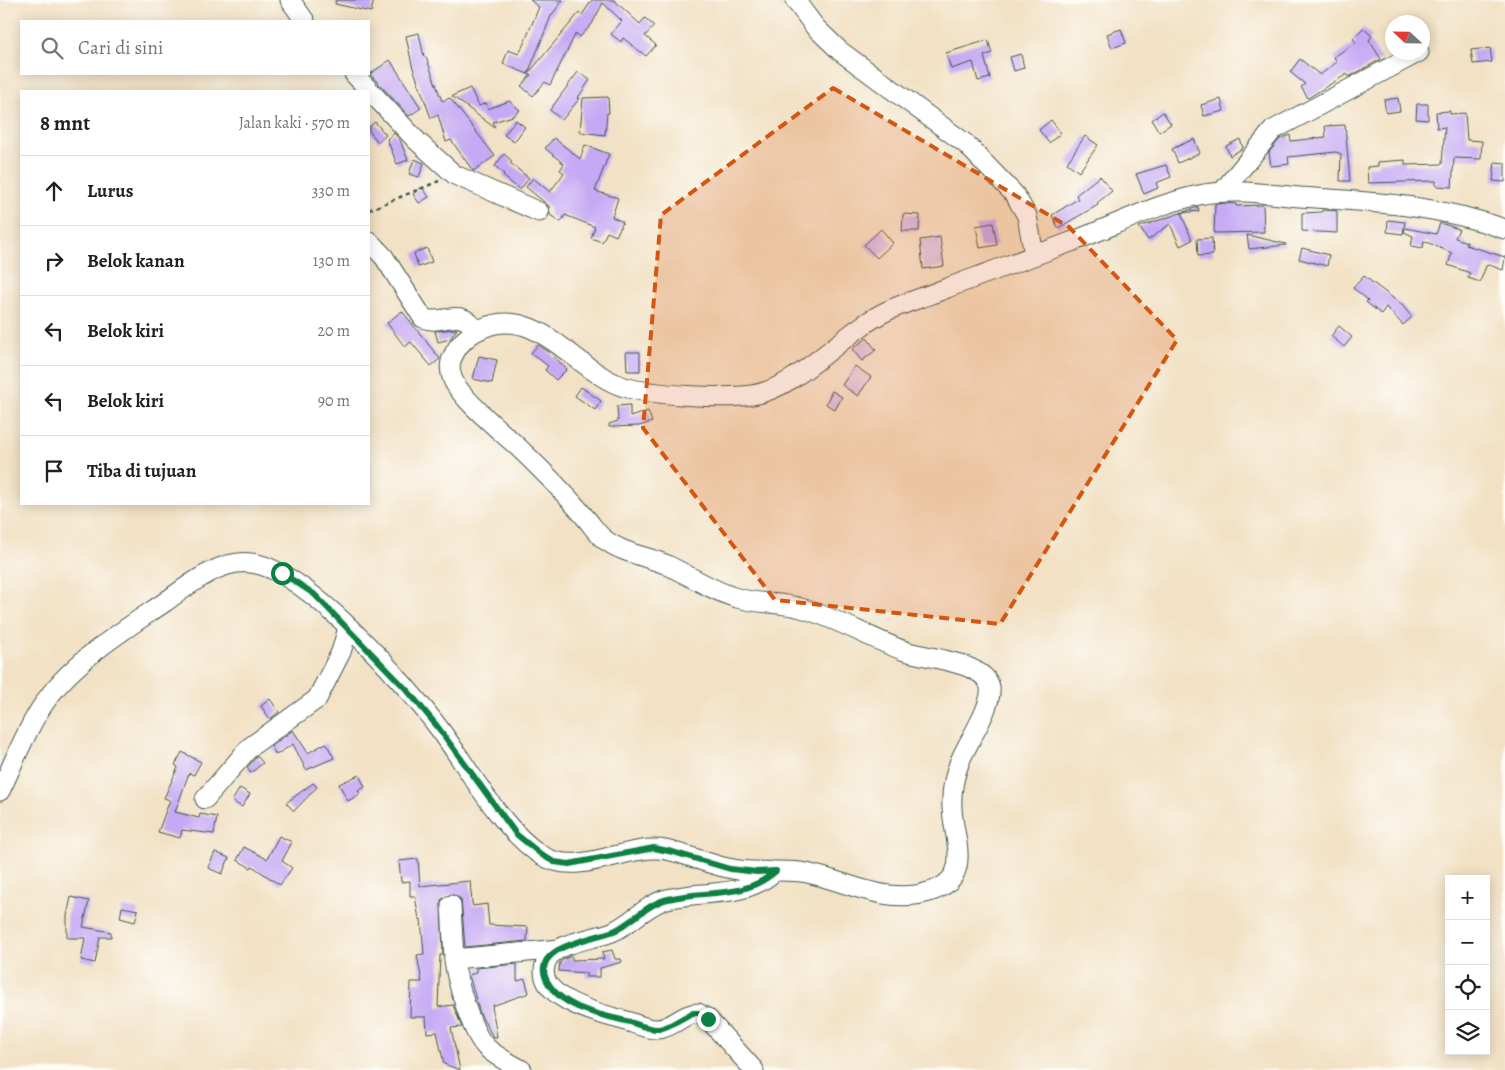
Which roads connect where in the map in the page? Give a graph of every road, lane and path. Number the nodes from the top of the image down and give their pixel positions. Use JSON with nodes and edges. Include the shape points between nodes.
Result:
{"nodes":[{"id":1,"x":290,"y":0,"type":"edge"},
{"id":2,"x":795,"y":0,"type":"edge"},
{"id":3,"x":304,"y":20,"type":"edge"},
{"id":4,"x":1404,"y":60,"type":"edge"},
{"id":5,"x":355,"y":80,"type":"edge"},
{"id":6,"x":365,"y":90,"type":"edge"},
{"id":7,"x":370,"y":95,"type":"edge"},
{"id":8,"x":455,"y":175,"type":"junction"},
{"id":9,"x":1222,"y":192,"type":"junction"},
{"id":10,"x":370,"y":210,"type":"edge"},
{"id":11,"x":539,"y":212,"type":"dead end"},
{"id":12,"x":1505,"y":229,"type":"edge"},
{"id":13,"x":370,"y":242,"type":"edge"},
{"id":14,"x":1034,"y":255,"type":"junction"},
{"id":15,"x":476,"y":331,"type":"junction"},
{"id":16,"x":348,"y":628,"type":"junction"},
{"id":17,"x":0,"y":791,"type":"edge"},
{"id":18,"x":204,"y":799,"type":"dead end"},
{"id":19,"x":776,"y":871,"type":"junction"},
{"id":20,"x":451,"y":905,"type":"dead end"},
{"id":21,"x":559,"y":949,"type":"junction"},
{"id":22,"x":454,"y":959,"type":"junction"},
{"id":23,"x":522,"y":1070,"type":"edge"},
{"id":24,"x":754,"y":1070,"type":"edge"}],
"edges":[{"from":1,"to":3,"type":"street"},
{"from":2,"to":14,"type":"street","via":[[815,27],[840,51],[966,144],[1015,195],[1027,216]]},
{"from":4,"to":9,"type":"street","via":[[1273,130]]},
{"from":5,"to":6,"type":"street"},
{"from":7,"to":8,"type":"street"},
{"from":8,"to":10,"type":"path"},
{"from":8,"to":11,"type":"street"},
{"from":9,"to":12,"type":"street","via":[[1403,204],[1442,210]]},
{"from":9,"to":14,"type":"street","via":[[1174,201]]},
{"from":13,"to":15,"type":"street","via":[[423,318],[461,317],[471,322]]},
{"from":14,"to":15,"type":"street","via":[[884,312],[838,342],[786,384],[760,394],[725,396],[642,391],[616,384],[593,372],[533,328],[505,322]]},
{"from":15,"to":19,"type":"street","via":[[454,354],[450,370],[453,383],[536,464],[599,536],[616,547],[661,562],[740,599],[812,611],[906,651],[961,664],[986,678],[990,686],[989,699],[957,767],[952,790],[952,817],[959,849],[958,867],[948,882],[934,891],[876,895],[815,875]]},
{"from":16,"to":17,"type":"street","via":[[314,594],[282,573],[250,562],[224,566],[159,605],[64,678],[41,707]]},
{"from":16,"to":18,"type":"street","via":[[317,699],[250,747]]},
{"from":16,"to":19,"type":"street","via":[[437,726],[516,834],[554,862],[569,864],[654,848],[730,869]]},
{"from":19,"to":21,"type":"street","via":[[746,889],[661,901],[613,931]]},
{"from":20,"to":22,"type":"street"},
{"from":21,"to":22,"type":"street"},
{"from":21,"to":24,"type":"street","via":[[547,960],[546,980],[576,1006],[658,1029],[698,1013],[708,1019]]},
{"from":22,"to":23,"type":"street","via":[[480,1041],[491,1052]]}]}
